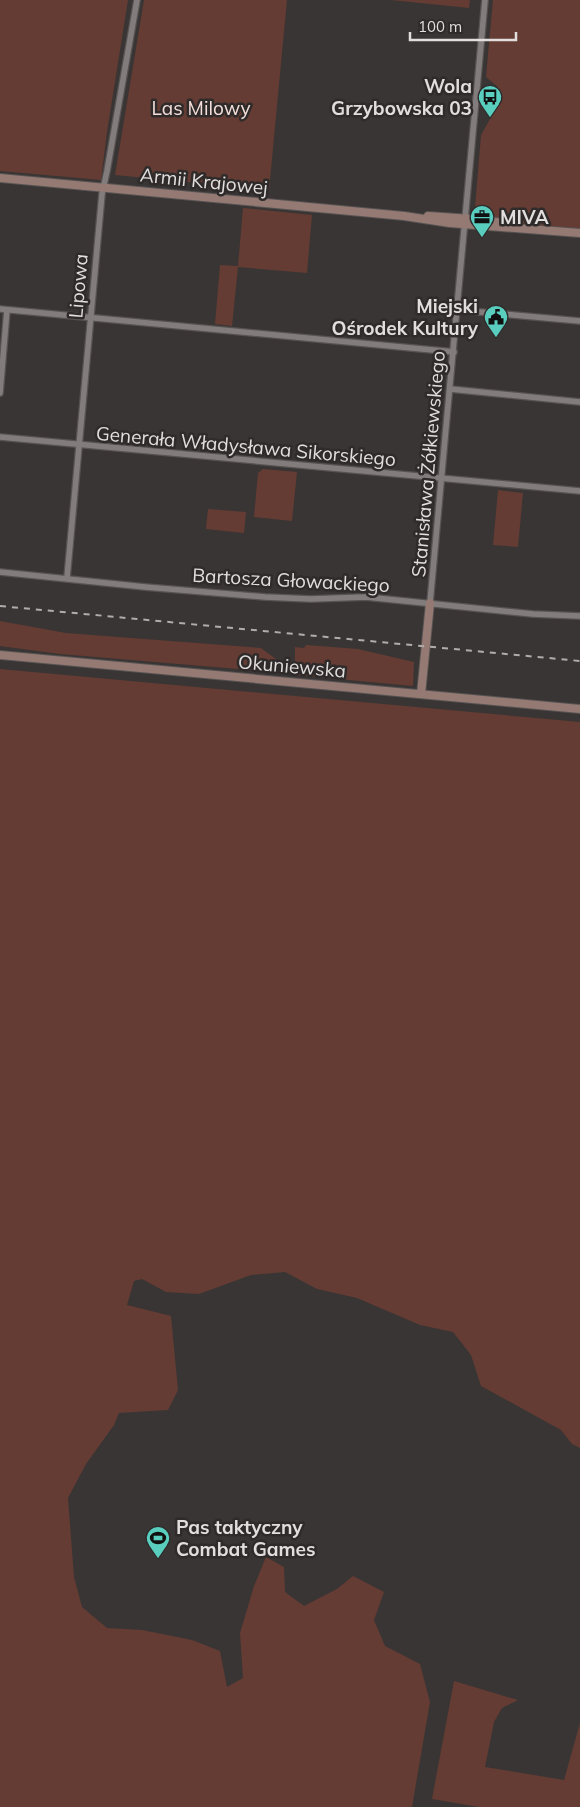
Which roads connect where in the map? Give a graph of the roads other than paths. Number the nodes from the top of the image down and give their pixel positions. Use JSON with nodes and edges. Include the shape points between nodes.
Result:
{"nodes":[{"id":1,"x":137,"y":0,"type":"edge"},
{"id":2,"x":485,"y":0,"type":"edge"},
{"id":3,"x":0,"y":178,"type":"edge"},
{"id":4,"x":103,"y":187,"type":"junction"},
{"id":5,"x":466,"y":221,"type":"junction"},
{"id":6,"x":580,"y":233,"type":"edge"},
{"id":7,"x":0,"y":309,"type":"edge"},
{"id":8,"x":8,"y":310,"type":"junction"},
{"id":9,"x":458,"y":310,"type":"junction"},
{"id":10,"x":90,"y":317,"type":"junction"},
{"id":11,"x":580,"y":321,"type":"edge"},
{"id":12,"x":454,"y":352,"type":"junction"},
{"id":13,"x":450,"y":389,"type":"junction"},
{"id":14,"x":0,"y":393,"type":"edge"},
{"id":15,"x":580,"y":402,"type":"edge"},
{"id":16,"x":0,"y":437,"type":"edge"},
{"id":17,"x":79,"y":446,"type":"junction"},
{"id":18,"x":442,"y":478,"type":"junction"},
{"id":19,"x":580,"y":491,"type":"edge"},
{"id":20,"x":0,"y":572,"type":"edge"},
{"id":21,"x":66,"y":578,"type":"junction"},
{"id":22,"x":430,"y":603,"type":"junction"},
{"id":23,"x":580,"y":616,"type":"edge"},
{"id":24,"x":0,"y":655,"type":"edge"},
{"id":25,"x":421,"y":694,"type":"junction"},
{"id":26,"x":580,"y":709,"type":"edge"}],
"edges":[{"from":1,"to":4,"type":"street","name":"Lipowa"},
{"from":2,"to":5,"type":"street","name":"Stanisława Żółkiewskiego"},
{"from":3,"to":4,"type":"street","name":"Armii Krajowej"},
{"from":4,"to":5,"type":"street","name":"Armii Krajowej"},
{"from":4,"to":10,"type":"street","name":"Lipowa"},
{"from":5,"to":6,"type":"street","name":"Armii Krajowej","via":[[493,221]]},
{"from":5,"to":9,"type":"street","name":"Stanisława Żółkiewskiego"},
{"from":7,"to":8,"type":"street"},
{"from":8,"to":10,"type":"street"},
{"from":8,"to":14,"type":"street"},
{"from":9,"to":11,"type":"street"},
{"from":9,"to":12,"type":"street","name":"Stanisława Żółkiewskiego"},
{"from":10,"to":12,"type":"street"},
{"from":10,"to":17,"type":"street","name":"Lipowa"},
{"from":12,"to":13,"type":"street","name":"Stanisława Żółkiewskiego"},
{"from":13,"to":15,"type":"street"},
{"from":13,"to":18,"type":"street","name":"Stanisława Żółkiewskiego"},
{"from":16,"to":17,"type":"street","name":"Generała Władysława Sikorskiego"},
{"from":17,"to":18,"type":"street","name":"Generała Władysława Sikorskiego"},
{"from":17,"to":21,"type":"street","name":"Lipowa"},
{"from":18,"to":19,"type":"street","name":"Generała Władysława Sikorskiego"},
{"from":18,"to":22,"type":"street","name":"Stanisława Żółkiewskiego"},
{"from":20,"to":21,"type":"street","name":"Bartosza Głowackiego"},
{"from":21,"to":22,"type":"street","name":"Bartosza Głowackiego","via":[[265,597],[366,597]]},
{"from":22,"to":23,"type":"street","name":"Bartosza Głowackiego"},
{"from":22,"to":25,"type":"street"},
{"from":24,"to":25,"type":"street","name":"Okuniewska"},
{"from":25,"to":26,"type":"street","name":"Okuniewska"}]}
